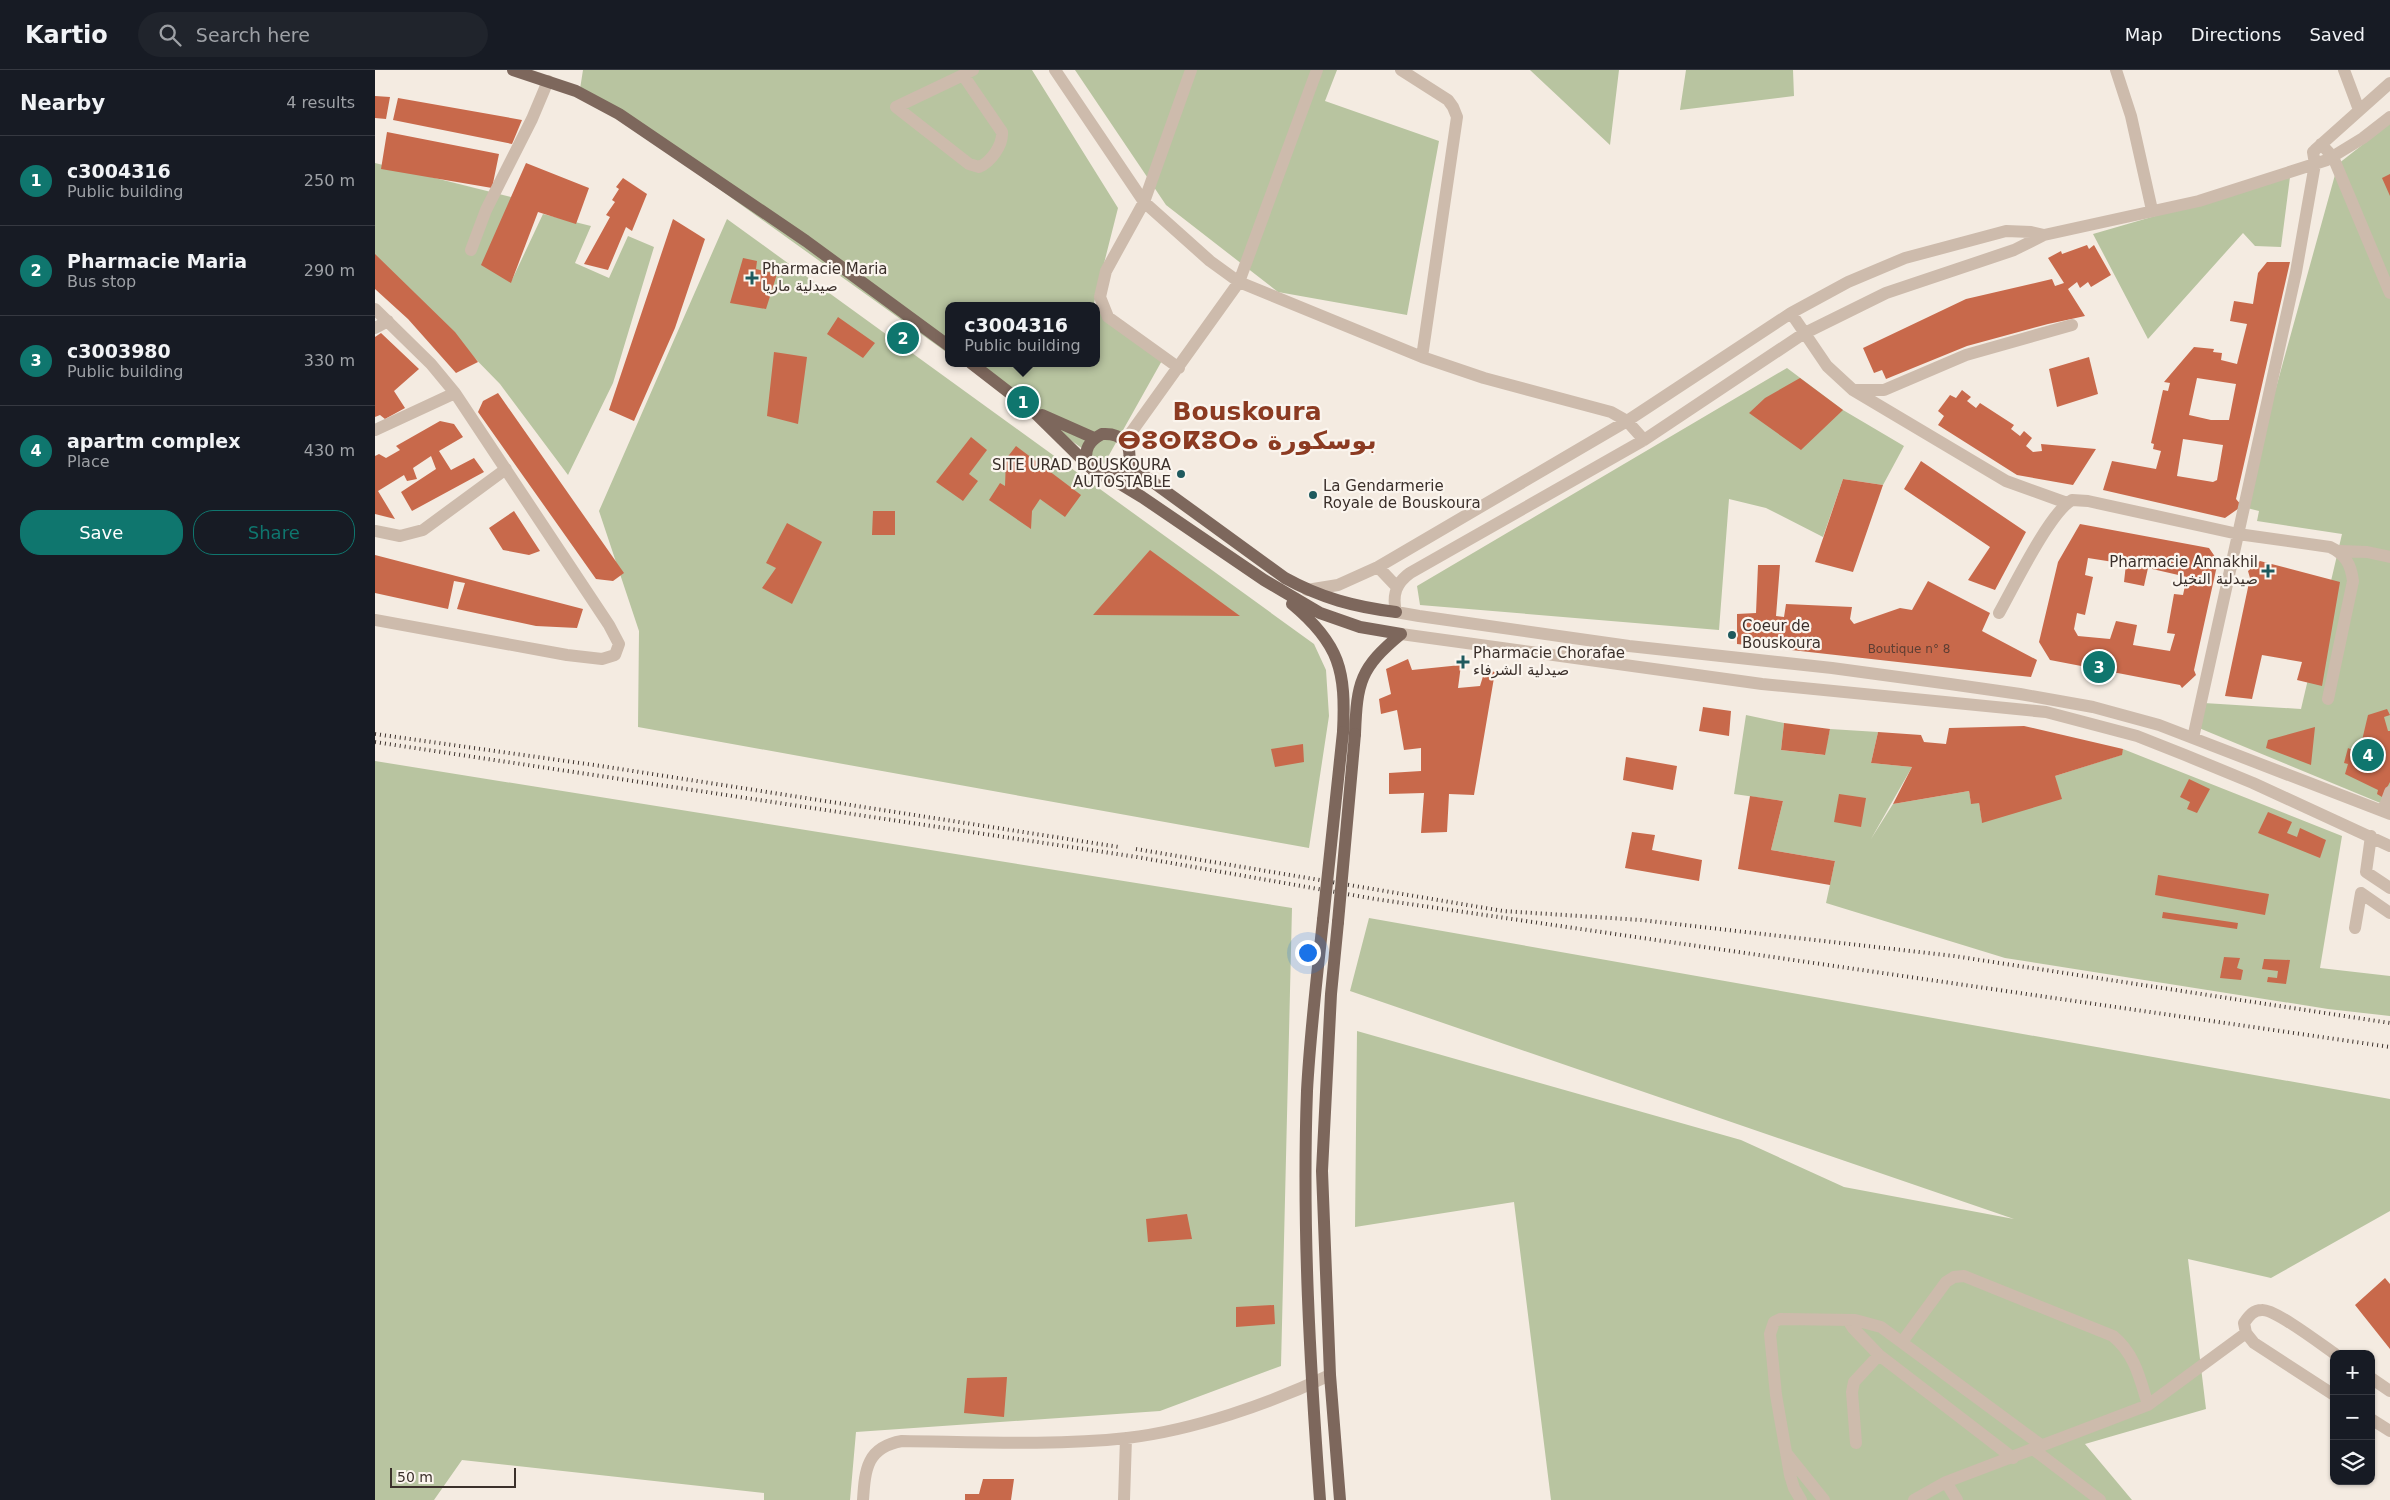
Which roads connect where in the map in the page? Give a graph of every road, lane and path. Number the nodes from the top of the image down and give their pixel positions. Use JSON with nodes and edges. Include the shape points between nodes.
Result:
{"nodes":[{"id":1,"x":513,"y":70,"type":"edge"},
{"id":2,"x":1055,"y":70,"type":"edge"},
{"id":3,"x":1191,"y":70,"type":"edge"},
{"id":4,"x":1317,"y":70,"type":"edge"},
{"id":5,"x":1401,"y":70,"type":"edge"},
{"id":6,"x":2116,"y":70,"type":"edge"},
{"id":7,"x":2344,"y":70,"type":"edge"},
{"id":8,"x":968,"y":72,"type":"edge"},
{"id":9,"x":548,"y":81,"type":"junction"},
{"id":10,"x":2390,"y":83,"type":"edge"},
{"id":11,"x":2359,"y":110,"type":"junction"},
{"id":12,"x":2390,"y":117,"type":"edge"},
{"id":13,"x":2317,"y":153,"type":"junction"},
{"id":14,"x":2333,"y":157,"type":"junction"},
{"id":15,"x":1144,"y":202,"type":"junction"},
{"id":16,"x":2152,"y":210,"type":"junction"},
{"id":17,"x":2044,"y":235,"type":"junction"},
{"id":18,"x":471,"y":250,"type":"dead end"},
{"id":19,"x":1239,"y":282,"type":"junction"},
{"id":20,"x":2390,"y":293,"type":"edge"},
{"id":21,"x":375,"y":309,"type":"edge"},
{"id":22,"x":1791,"y":313,"type":"junction"},
{"id":23,"x":388,"y":321,"type":"junction"},
{"id":24,"x":2071,"y":325,"type":"dead end"},
{"id":25,"x":375,"y":328,"type":"edge"},
{"id":26,"x":1803,"y":334,"type":"junction"},
{"id":27,"x":945,"y":343,"type":"edge"},
{"id":28,"x":1422,"y":356,"type":"junction"},
{"id":29,"x":976,"y":367,"type":"edge"},
{"id":30,"x":1179,"y":368,"type":"junction"},
{"id":31,"x":1853,"y":390,"type":"junction"},
{"id":32,"x":455,"y":393,"type":"junction"},
{"id":33,"x":1033,"y":411,"type":"junction"},
{"id":34,"x":1627,"y":421,"type":"junction"},
{"id":35,"x":375,"y":430,"type":"edge"},
{"id":36,"x":1094,"y":438,"type":"junction"},
{"id":37,"x":1644,"y":440,"type":"junction"},
{"id":38,"x":1125,"y":441,"type":"junction"},
{"id":39,"x":1087,"y":463,"type":"junction"},
{"id":40,"x":1128,"y":464,"type":"junction"},
{"id":41,"x":506,"y":469,"type":"junction"},
{"id":42,"x":1109,"y":477,"type":"junction"},
{"id":43,"x":2067,"y":503,"type":"junction"},
{"id":44,"x":375,"y":531,"type":"edge"},
{"id":45,"x":2238,"y":534,"type":"junction"},
{"id":46,"x":2340,"y":552,"type":"junction"},
{"id":47,"x":2390,"y":557,"type":"edge"},
{"id":48,"x":1378,"y":567,"type":"junction"},
{"id":49,"x":1263,"y":580,"type":"junction"},
{"id":50,"x":1397,"y":586,"type":"junction"},
{"id":51,"x":1307,"y":590,"type":"junction"},
{"id":52,"x":1395,"y":612,"type":"junction"},
{"id":53,"x":1999,"y":613,"type":"dead end"},
{"id":54,"x":375,"y":620,"type":"edge"},
{"id":55,"x":1401,"y":634,"type":"junction"},
{"id":56,"x":2328,"y":699,"type":"dead end"},
{"id":57,"x":1349,"y":733,"type":"junction"},
{"id":58,"x":2193,"y":738,"type":"junction"},
{"id":59,"x":2390,"y":792,"type":"edge"},
{"id":60,"x":2386,"y":813,"type":"edge"},
{"id":61,"x":2371,"y":836,"type":"junction"},
{"id":62,"x":2390,"y":846,"type":"edge"},
{"id":63,"x":2366,"y":872,"type":"junction"},
{"id":64,"x":2390,"y":888,"type":"edge"},
{"id":65,"x":2361,"y":892,"type":"junction"},
{"id":66,"x":2390,"y":913,"type":"edge"},
{"id":67,"x":2355,"y":928,"type":"dead end"},
{"id":68,"x":1848,"y":1320,"type":"junction"},
{"id":69,"x":2246,"y":1333,"type":"junction"},
{"id":70,"x":1902,"y":1342,"type":"junction"},
{"id":71,"x":2330,"y":1351,"type":"edge"},
{"id":72,"x":1879,"y":1355,"type":"junction"},
{"id":73,"x":1330,"y":1375,"type":"junction"},
{"id":74,"x":2375,"y":1381,"type":"edge"},
{"id":75,"x":1312,"y":1383,"type":"junction"},
{"id":76,"x":2390,"y":1391,"type":"edge"},
{"id":77,"x":2330,"y":1392,"type":"edge"},
{"id":78,"x":2148,"y":1405,"type":"junction"},
{"id":79,"x":2375,"y":1422,"type":"edge"},
{"id":80,"x":2390,"y":1431,"type":"edge"},
{"id":81,"x":1126,"y":1438,"type":"junction"},
{"id":82,"x":1856,"y":1443,"type":"dead end"},
{"id":83,"x":2037,"y":1447,"type":"junction"},
{"id":84,"x":1787,"y":1454,"type":"junction"},
{"id":85,"x":2013,"y":1458,"type":"junction"},
{"id":86,"x":1946,"y":1482,"type":"junction"},
{"id":87,"x":863,"y":1500,"type":"edge"},
{"id":88,"x":1124,"y":1500,"type":"edge"},
{"id":89,"x":1320,"y":1500,"type":"edge"},
{"id":90,"x":1340,"y":1500,"type":"edge"},
{"id":91,"x":1801,"y":1500,"type":"edge"},
{"id":92,"x":1824,"y":1500,"type":"edge"},
{"id":93,"x":1914,"y":1500,"type":"edge"},
{"id":94,"x":1957,"y":1500,"type":"edge"},
{"id":95,"x":2100,"y":1500,"type":"edge"}],
"edges":[{"from":1,"to":9,"type":"main road"},
{"from":2,"to":15,"type":"street"},
{"from":3,"to":15,"type":"street"},
{"from":4,"to":19,"type":"street"},
{"from":5,"to":28,"type":"street","via":[[1448,100],[1457,117]]},
{"from":6,"to":16,"type":"street","via":[[2131,116]]},
{"from":7,"to":11,"type":"street"},
{"from":8,"to":8,"type":"street","via":[[1002,132],[999,147],[979,167],[969,164],[896,107]]},
{"from":9,"to":18,"type":"street","via":[[486,210]]},
{"from":9,"to":27,"type":"main road","via":[[584,95],[665,144],[806,241]]},
{"from":10,"to":11,"type":"street"},
{"from":11,"to":13,"type":"street"},
{"from":12,"to":14,"type":"street"},
{"from":13,"to":14,"type":"street"},
{"from":13,"to":14,"type":"street"},
{"from":13,"to":16,"type":"street","via":[[2298,169],[2199,202]]},
{"from":13,"to":45,"type":"street","via":[[2294,282]]},
{"from":14,"to":20,"type":"street"},
{"from":15,"to":19,"type":"street","via":[[1210,261]]},
{"from":15,"to":30,"type":"street","via":[[1106,272],[1101,304],[1108,317]]},
{"from":16,"to":17,"type":"street"},
{"from":17,"to":22,"type":"street","via":[[2006,231],[1905,258],[1849,282]]},
{"from":17,"to":26,"type":"street","via":[[2014,250],[1886,293]]},
{"from":19,"to":28,"type":"street"},
{"from":19,"to":30,"type":"street"},
{"from":21,"to":23,"type":"street"},
{"from":22,"to":26,"type":"street"},
{"from":22,"to":34,"type":"street"},
{"from":23,"to":25,"type":"street"},
{"from":23,"to":32,"type":"street"},
{"from":24,"to":31,"type":"street","via":[[1966,355],[1884,390]]},
{"from":26,"to":31,"type":"street","via":[[1827,366]]},
{"from":26,"to":37,"type":"street"},
{"from":28,"to":34,"type":"street","via":[[1485,378],[1602,408]]},
{"from":29,"to":33,"type":"main road"},
{"from":30,"to":38,"type":"street"},
{"from":31,"to":43,"type":"street","via":[[2006,481]]},
{"from":32,"to":35,"type":"street"},
{"from":32,"to":41,"type":"street"},
{"from":33,"to":36,"type":"main road"},
{"from":33,"to":39,"type":"main road"},
{"from":34,"to":37,"type":"street"},
{"from":34,"to":48,"type":"street"},
{"from":36,"to":38,"type":"main road","via":[[1110,433]]},
{"from":36,"to":39,"type":"main road","via":[[1087,450]]},
{"from":37,"to":50,"type":"street","via":[[1411,573]]},
{"from":38,"to":40,"type":"main road","via":[[1129,448]]},
{"from":39,"to":42,"type":"main road","via":[[1096,474]]},
{"from":40,"to":42,"type":"main road","via":[[1120,473]]},
{"from":40,"to":51,"type":"main road","via":[[1263,564]]},
{"from":41,"to":44,"type":"street","via":[[423,530],[400,536]]},
{"from":41,"to":54,"type":"street","via":[[617,638],[615,655],[602,659],[567,655]]},
{"from":42,"to":49,"type":"main road","via":[[1142,496]]},
{"from":43,"to":45,"type":"street","via":[[2081,500]]},
{"from":43,"to":53,"type":"street","via":[[2049,526]]},
{"from":45,"to":46,"type":"street","via":[[2330,547]]},
{"from":45,"to":58,"type":"street"},
{"from":46,"to":47,"type":"street","via":[[2367,552]]},
{"from":46,"to":56,"type":"street","via":[[2350,565],[2353,581]]},
{"from":48,"to":50,"type":"street"},
{"from":48,"to":51,"type":"street","via":[[1337,585]]},
{"from":49,"to":55,"type":"main road","via":[[1333,618],[1360,627]]},
{"from":49,"to":57,"type":"main road","via":[[1313,622],[1334,652],[1343,682]]},
{"from":50,"to":52,"type":"street"},
{"from":51,"to":52,"type":"main road","via":[[1341,603]]},
{"from":52,"to":58,"type":"street","via":[[1629,646],[1832,668],[2020,694],[2093,707]]},
{"from":55,"to":57,"type":"main road","via":[[1381,650],[1364,672]]},
{"from":55,"to":61,"type":"street","via":[[1762,684],[2046,712],[2137,736]]},
{"from":57,"to":73,"type":"main road","bridge":true,"via":[[1322,1152]]},
{"from":57,"to":75,"type":"main road","bridge":true,"via":[[1312,1020],[1307,1109]]},
{"from":58,"to":60,"type":"street"},
{"from":59,"to":60,"type":"street"},
{"from":61,"to":62,"type":"street"},
{"from":61,"to":63,"type":"street"},
{"from":63,"to":64,"type":"street"},
{"from":63,"to":65,"type":"street"},
{"from":65,"to":66,"type":"street"},
{"from":65,"to":67,"type":"street"},
{"from":68,"to":70,"type":"street","via":[[1873,1324]]},
{"from":68,"to":72,"type":"street"},
{"from":68,"to":84,"type":"street","via":[[1780,1319],[1771,1328],[1776,1395]]},
{"from":69,"to":71,"type":"street","via":[[2244,1323],[2251,1314],[2263,1310],[2274,1313]]},
{"from":69,"to":77,"type":"street","via":[[2254,1343]]},
{"from":69,"to":78,"type":"street"},
{"from":70,"to":78,"type":"street","via":[[1946,1282],[1964,1276],[2113,1336],[2131,1355]]},
{"from":70,"to":83,"type":"street"},
{"from":72,"to":82,"type":"street","via":[[1854,1382],[1851,1392]]},
{"from":72,"to":85,"type":"street"},
{"from":73,"to":75,"type":"street"},
{"from":73,"to":90,"type":"main road"},
{"from":74,"to":76,"type":"street"},
{"from":75,"to":81,"type":"street","via":[[1219,1418],[1177,1430]]},
{"from":75,"to":89,"type":"main road"},
{"from":78,"to":83,"type":"street"},
{"from":79,"to":80,"type":"street"},
{"from":81,"to":87,"type":"street","via":[[891,1443],[871,1458]]},
{"from":81,"to":88,"type":"street"},
{"from":83,"to":85,"type":"street"},
{"from":83,"to":95,"type":"street"},
{"from":84,"to":91,"type":"street","via":[[1794,1488]]},
{"from":84,"to":92,"type":"street"},
{"from":85,"to":86,"type":"street"},
{"from":86,"to":93,"type":"street"},
{"from":86,"to":94,"type":"street"}]}
